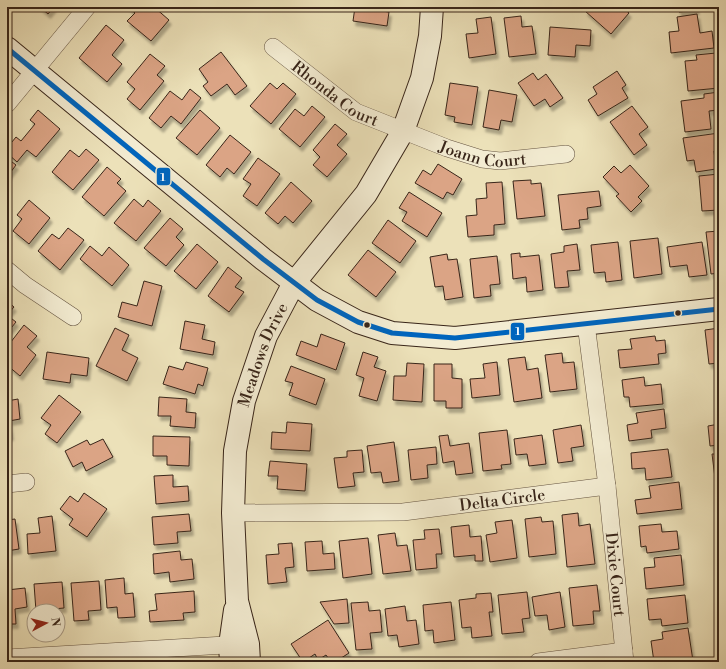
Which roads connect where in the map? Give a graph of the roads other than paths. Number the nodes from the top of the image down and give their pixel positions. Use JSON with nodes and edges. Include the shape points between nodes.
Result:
{"nodes":[{"id":1,"x":87,"y":7,"type":"edge"},
{"id":2,"x":432,"y":7,"type":"edge"},
{"id":3,"x":273,"y":47,"type":"dead end"},
{"id":4,"x":7,"y":48,"type":"edge"},
{"id":5,"x":34,"y":70,"type":"junction"},
{"id":6,"x":7,"y":104,"type":"edge"},
{"id":7,"x":404,"y":131,"type":"junction"},
{"id":8,"x":566,"y":154,"type":"dead end"},
{"id":9,"x":7,"y":270,"type":"edge"},
{"id":10,"x":294,"y":283,"type":"junction"},
{"id":11,"x":719,"y":309,"type":"edge"},
{"id":12,"x":74,"y":317,"type":"dead end"},
{"id":13,"x":586,"y":324,"type":"junction"},
{"id":14,"x":26,"y":482,"type":"dead end"},
{"id":15,"x":7,"y":484,"type":"edge"},
{"id":16,"x":607,"y":486,"type":"junction"},
{"id":17,"x":233,"y":513,"type":"junction"},
{"id":18,"x":239,"y":653,"type":"edge"},
{"id":19,"x":126,"y":656,"type":"edge"},
{"id":20,"x":625,"y":657,"type":"edge"},
{"id":21,"x":7,"y":658,"type":"edge"},
{"id":22,"x":538,"y":662,"type":"edge"}],
"edges":[{"from":1,"to":5,"type":"street"},
{"from":2,"to":7,"type":"street","name":"Meadows Drive","via":[[430,36],[422,78]]},
{"from":3,"to":7,"type":"street","name":"Rhonda Court","via":[[356,112]]},
{"from":4,"to":5,"type":"street"},
{"from":5,"to":6,"type":"street"},
{"from":5,"to":10,"type":"street"},
{"from":7,"to":8,"type":"street","name":"Joann Court","via":[[482,159],[500,161]]},
{"from":7,"to":10,"type":"street","name":"Meadows Drive","via":[[366,194]]},
{"from":9,"to":12,"type":"street"},
{"from":10,"to":13,"type":"street","via":[[317,300],[358,322],[392,333],[455,338]]},
{"from":10,"to":17,"type":"street","name":"Meadows Drive","via":[[266,336],[244,401],[235,451]]},
{"from":11,"to":13,"type":"street"},
{"from":13,"to":16,"type":"street"},
{"from":14,"to":15,"type":"street"},
{"from":16,"to":17,"type":"street","name":"Delta Circle","via":[[403,512]]},
{"from":16,"to":20,"type":"street","name":"Dixie Court"},
{"from":17,"to":18,"type":"street","name":"Meadows Drive"},
{"from":18,"to":19,"type":"street"},
{"from":19,"to":21,"type":"street"},
{"from":20,"to":22,"type":"street"}]}
